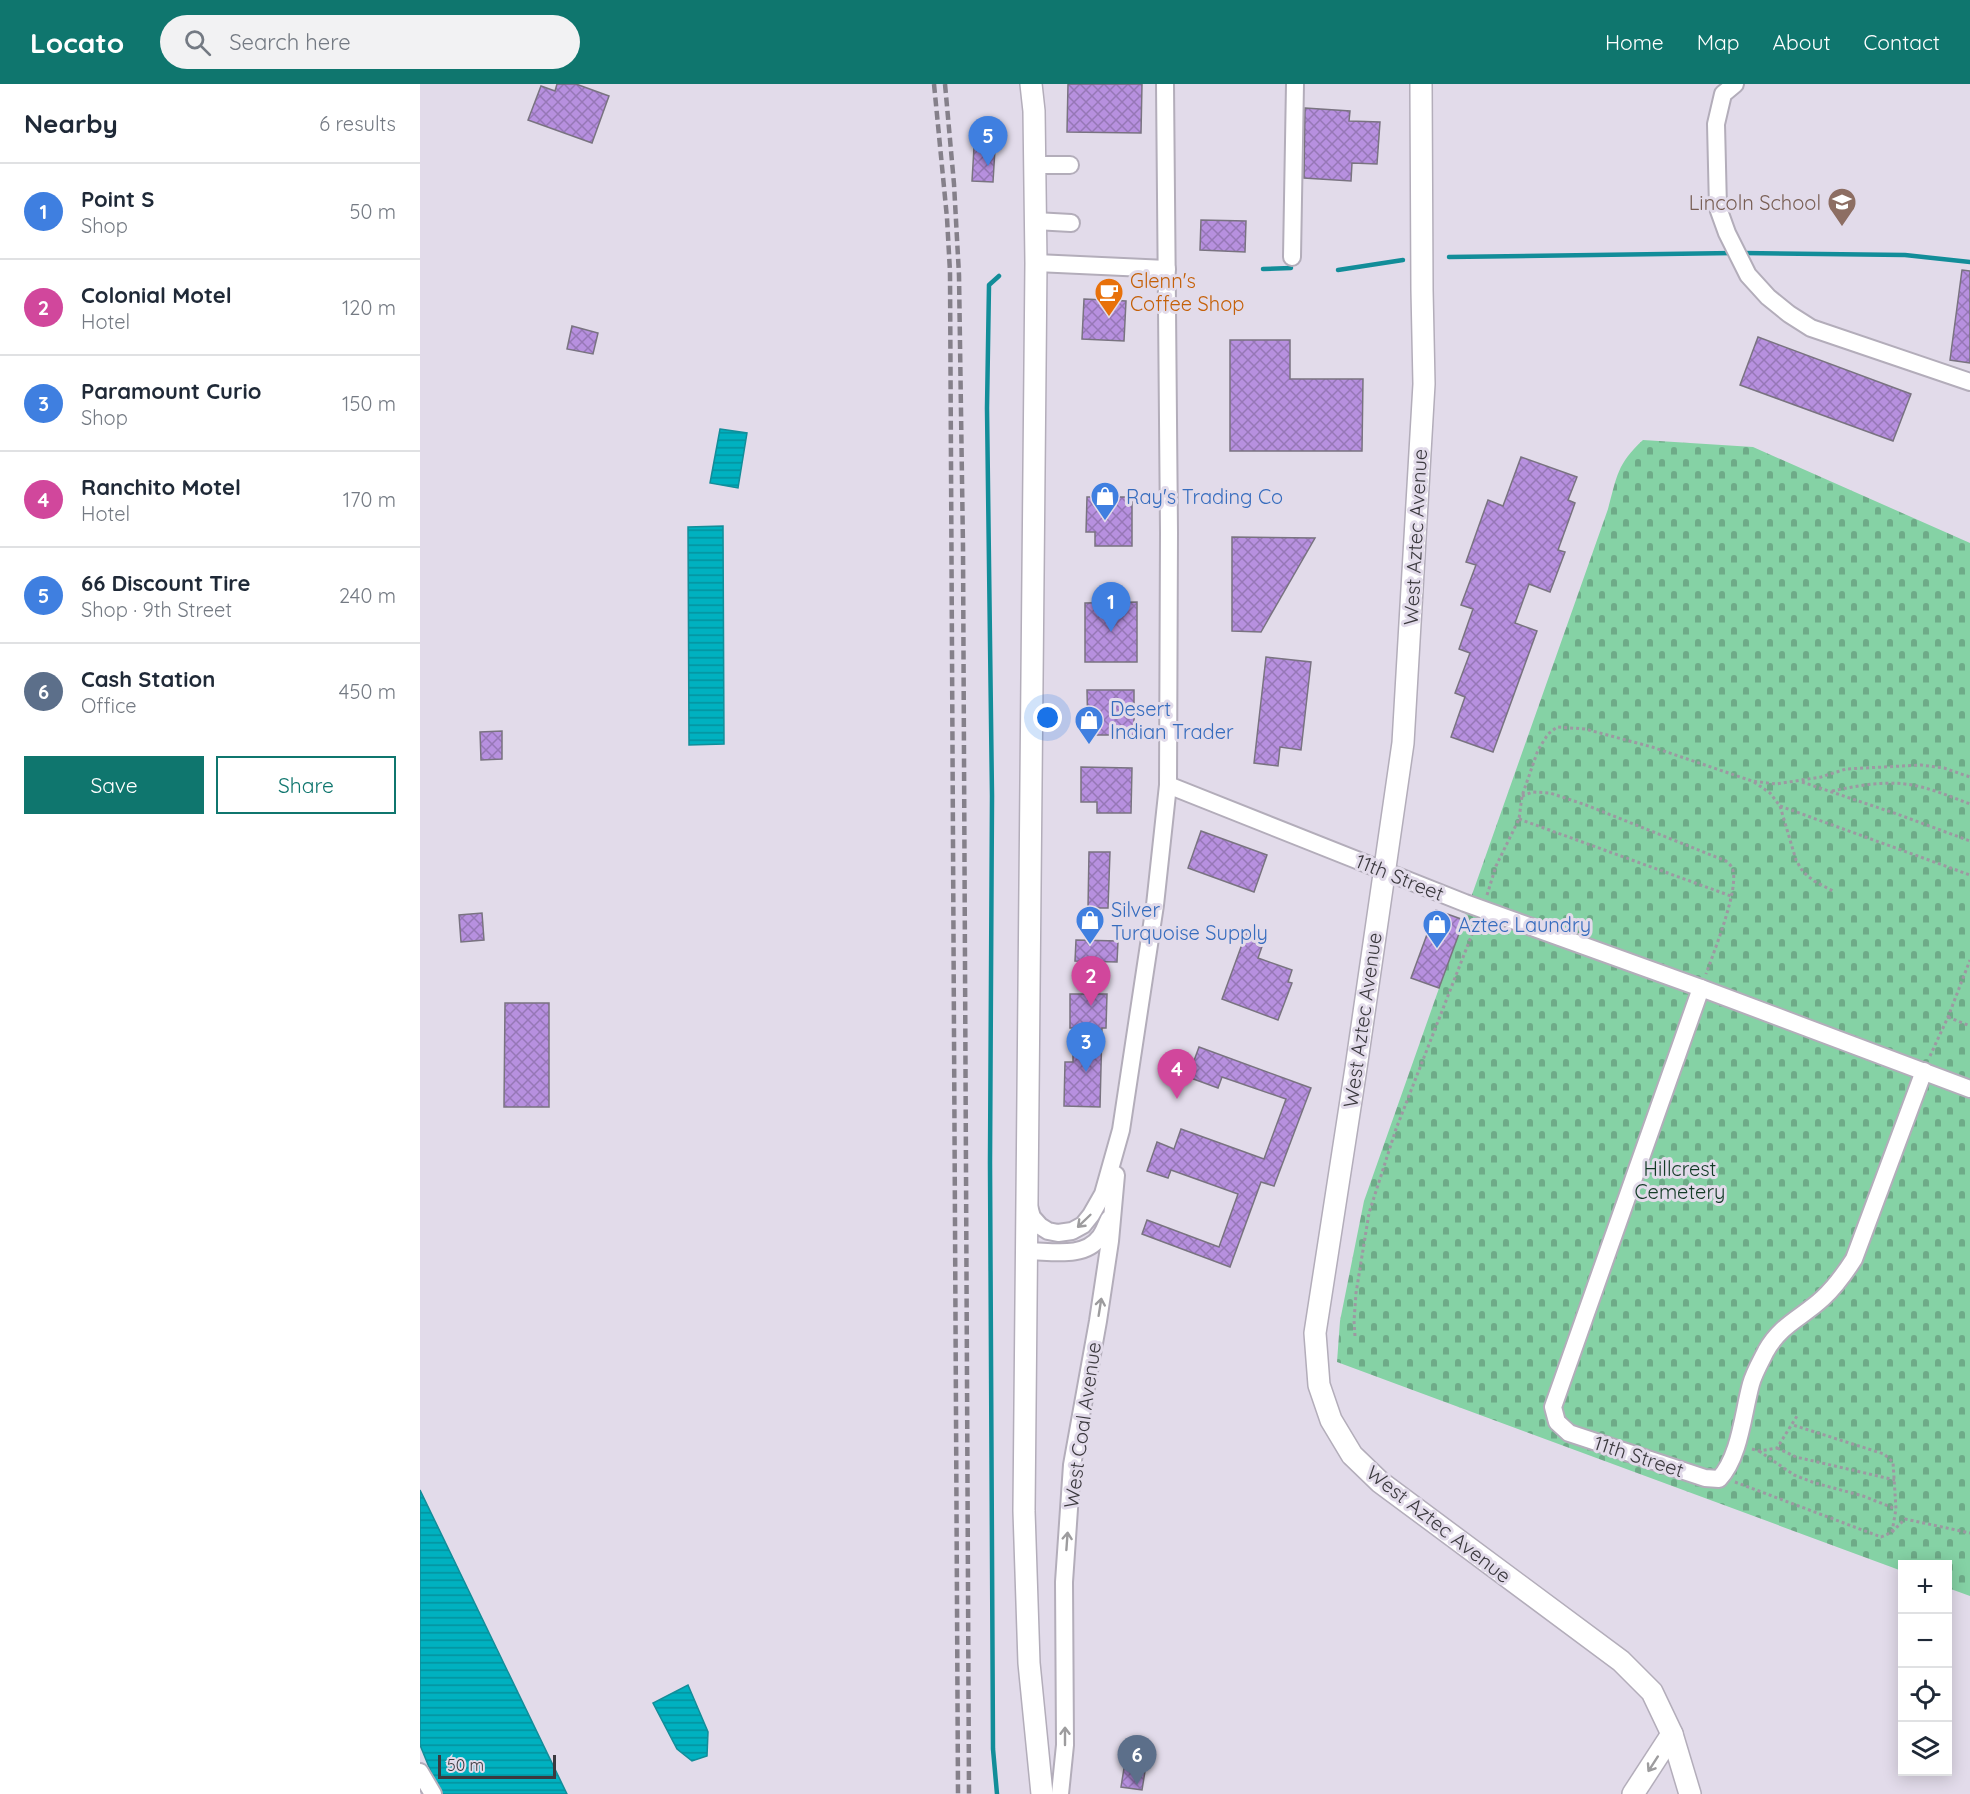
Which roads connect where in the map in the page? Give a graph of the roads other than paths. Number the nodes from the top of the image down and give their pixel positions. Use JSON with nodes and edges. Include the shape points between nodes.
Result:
{"nodes":[{"id":1,"x":1031,"y":84,"type":"edge"},
{"id":2,"x":1165,"y":84,"type":"edge"},
{"id":3,"x":1295,"y":84,"type":"edge"},
{"id":4,"x":1421,"y":84,"type":"edge"},
{"id":5,"x":1735,"y":84,"type":"edge"},
{"id":6,"x":1034,"y":165,"type":"junction"},
{"id":7,"x":1070,"y":165,"type":"dead end"},
{"id":8,"x":1035,"y":221,"type":"junction"},
{"id":9,"x":1071,"y":222,"type":"dead end"},
{"id":10,"x":1292,"y":257,"type":"dead end"},
{"id":11,"x":1036,"y":263,"type":"junction"},
{"id":12,"x":1167,"y":269,"type":"junction"},
{"id":13,"x":1970,"y":382,"type":"edge"},
{"id":14,"x":1168,"y":784,"type":"junction"},
{"id":15,"x":1384,"y":871,"type":"junction"},
{"id":16,"x":1701,"y":988,"type":"junction"},
{"id":17,"x":1923,"y":1071,"type":"junction"},
{"id":18,"x":1970,"y":1089,"type":"edge"},
{"id":19,"x":1121,"y":1130,"type":"junction"},
{"id":20,"x":1027,"y":1201,"type":"junction"},
{"id":21,"x":1113,"y":1210,"type":"junction"},
{"id":22,"x":1027,"y":1251,"type":"junction"},
{"id":23,"x":1672,"y":1734,"type":"junction"},
{"id":24,"x":420,"y":1772,"type":"edge"},
{"id":25,"x":433,"y":1794,"type":"edge"},
{"id":26,"x":1041,"y":1794,"type":"edge"},
{"id":27,"x":1060,"y":1794,"type":"edge"},
{"id":28,"x":1633,"y":1794,"type":"edge"},
{"id":29,"x":1690,"y":1794,"type":"edge"},
{"id":30,"x":1708,"y":1794,"type":"edge"}],
"edges":[{"from":1,"to":6,"type":"main road"},
{"from":2,"to":12,"type":"street"},
{"from":3,"to":10,"type":"street"},
{"from":4,"to":15,"type":"main road","name":"West Aztec Avenue","via":[[1424,384],[1403,743]]},
{"from":5,"to":13,"type":"street","via":[[1723,94],[1716,124],[1718,208],[1748,275],[1768,297],[1812,328]]},
{"from":6,"to":7,"type":"street"},
{"from":6,"to":8,"type":"main road"},
{"from":8,"to":9,"type":"street"},
{"from":8,"to":11,"type":"main road"},
{"from":11,"to":12,"type":"street"},
{"from":11,"to":20,"type":"main road"},
{"from":12,"to":14,"type":"street"},
{"from":14,"to":15,"type":"street","name":"11th Street"},
{"from":14,"to":19,"type":"street","via":[[1155,905]]},
{"from":15,"to":16,"type":"street","name":"11th Street"},
{"from":15,"to":23,"type":"main road","name":"West Aztec Avenue","via":[[1316,1322],[1319,1385],[1331,1420],[1352,1455],[1380,1482],[1622,1661],[1653,1692]]},
{"from":16,"to":17,"type":"street","name":"11th Street"},
{"from":16,"to":17,"type":"street","name":"11th Street","via":[[1553,1407],[1557,1422],[1569,1433],[1706,1478],[1719,1479],[1728,1470],[1751,1382],[1768,1348],[1789,1323],[1822,1299],[1854,1258]]},
{"from":17,"to":18,"type":"street","name":"11th Street"},
{"from":19,"to":20,"type":"street","one_way":true,"via":[[1103,1194],[1083,1225],[1072,1231],[1048,1231],[1032,1217]]},
{"from":19,"to":21,"type":"street","name":"West Coal Avenue"},
{"from":20,"to":22,"type":"main road"},
{"from":21,"to":22,"type":"street","via":[[1101,1236],[1086,1248],[1068,1252]]},
{"from":27,"to":21,"type":"street","name":"West Coal Avenue","one_way":true,"via":[[1065,1745],[1064,1582],[1072,1465]]},
{"from":22,"to":26,"type":"main road","via":[[1025,1534],[1029,1663]]},
{"from":23,"to":28,"type":"main road","one_way":true},
{"from":23,"to":29,"type":"main road","name":"West Aztec Avenue"},
{"from":23,"to":30,"type":"main road","via":[[1689,1770]]},
{"from":24,"to":25,"type":"street"}]}
